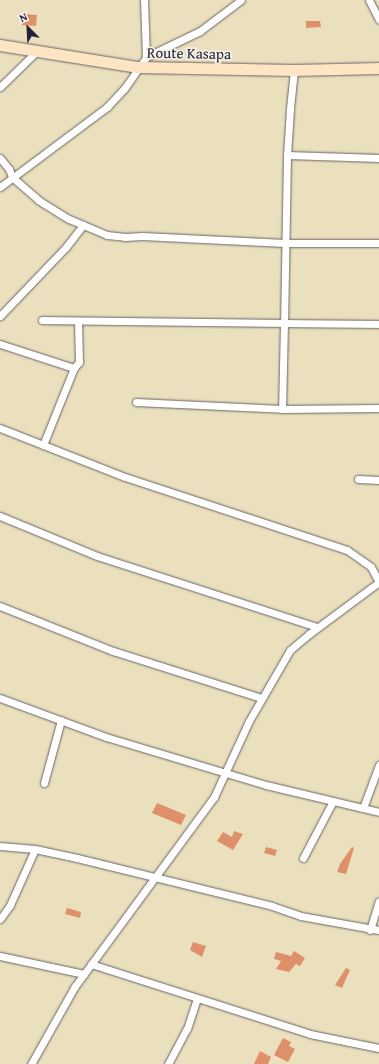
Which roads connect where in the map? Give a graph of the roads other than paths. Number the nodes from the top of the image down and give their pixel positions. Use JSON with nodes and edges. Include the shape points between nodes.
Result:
{"nodes":[{"id":1,"x":144,"y":0,"type":"edge"},
{"id":2,"x":241,"y":0,"type":"edge"},
{"id":3,"x":369,"y":0,"type":"edge"},
{"id":4,"x":379,"y":20,"type":"edge"},
{"id":5,"x":0,"y":45,"type":"edge"},
{"id":6,"x":37,"y":52,"type":"junction"},
{"id":7,"x":146,"y":57,"type":"junction"},
{"id":8,"x":138,"y":67,"type":"junction"},
{"id":9,"x":379,"y":68,"type":"edge"},
{"id":10,"x":294,"y":70,"type":"junction"},
{"id":11,"x":0,"y":87,"type":"edge"},
{"id":12,"x":287,"y":155,"type":"junction"},
{"id":13,"x":0,"y":158,"type":"edge"},
{"id":14,"x":379,"y":158,"type":"edge"},
{"id":15,"x":12,"y":176,"type":"junction"},
{"id":16,"x":0,"y":186,"type":"edge"},
{"id":17,"x":83,"y":225,"type":"junction"},
{"id":18,"x":285,"y":243,"type":"junction"},
{"id":19,"x":379,"y":243,"type":"edge"},
{"id":20,"x":0,"y":316,"type":"edge"},
{"id":21,"x":42,"y":320,"type":"dead end"},
{"id":22,"x":78,"y":321,"type":"junction"},
{"id":23,"x":284,"y":323,"type":"junction"},
{"id":24,"x":379,"y":324,"type":"edge"},
{"id":25,"x":0,"y":344,"type":"edge"},
{"id":26,"x":74,"y":368,"type":"junction"},
{"id":27,"x":136,"y":402,"type":"dead end"},
{"id":28,"x":379,"y":408,"type":"edge"},
{"id":29,"x":282,"y":409,"type":"junction"},
{"id":30,"x":0,"y":428,"type":"edge"},
{"id":31,"x":43,"y":445,"type":"junction"},
{"id":32,"x":358,"y":479,"type":"dead end"},
{"id":33,"x":379,"y":480,"type":"edge"},
{"id":34,"x":0,"y":516,"type":"edge"},
{"id":35,"x":0,"y":606,"type":"edge"},
{"id":36,"x":317,"y":627,"type":"junction"},
{"id":37,"x":0,"y":698,"type":"edge"},
{"id":38,"x":262,"y":698,"type":"junction"},
{"id":39,"x":61,"y":720,"type":"junction"},
{"id":40,"x":379,"y":765,"type":"edge"},
{"id":41,"x":225,"y":773,"type":"junction"},
{"id":42,"x":44,"y":783,"type":"dead end"},
{"id":43,"x":333,"y":801,"type":"junction"},
{"id":44,"x":363,"y":808,"type":"junction"},
{"id":45,"x":379,"y":812,"type":"edge"},
{"id":46,"x":0,"y":846,"type":"edge"},
{"id":47,"x":35,"y":849,"type":"junction"},
{"id":48,"x":303,"y":858,"type":"dead end"},
{"id":49,"x":153,"y":878,"type":"junction"},
{"id":50,"x":379,"y":901,"type":"edge"},
{"id":51,"x":0,"y":919,"type":"edge"},
{"id":52,"x":370,"y":930,"type":"junction"},
{"id":53,"x":379,"y":930,"type":"edge"},
{"id":54,"x":0,"y":956,"type":"edge"},
{"id":55,"x":91,"y":964,"type":"junction"},
{"id":56,"x":84,"y":974,"type":"junction"},
{"id":57,"x":197,"y":999,"type":"junction"},
{"id":58,"x":379,"y":1048,"type":"edge"},
{"id":59,"x":31,"y":1064,"type":"edge"},
{"id":60,"x":168,"y":1064,"type":"edge"}],
"edges":[{"from":1,"to":7,"type":"street"},
{"from":2,"to":7,"type":"street","via":[[200,31]]},
{"from":3,"to":4,"type":"street"},
{"from":5,"to":6,"type":"main road","name":"Route Kasapa"},
{"from":6,"to":8,"type":"main road","name":"Route Kasapa"},
{"from":6,"to":11,"type":"street"},
{"from":7,"to":8,"type":"street"},
{"from":8,"to":10,"type":"main road","name":"Route Kasapa"},
{"from":8,"to":15,"type":"street","via":[[124,89],[107,107]]},
{"from":9,"to":10,"type":"main road","name":"Route Kasapa"},
{"from":10,"to":12,"type":"street"},
{"from":12,"to":14,"type":"street"},
{"from":12,"to":18,"type":"street"},
{"from":13,"to":15,"type":"street"},
{"from":15,"to":16,"type":"street"},
{"from":15,"to":17,"type":"street","via":[[38,200]]},
{"from":17,"to":18,"type":"street","via":[[107,235],[125,237]]},
{"from":17,"to":20,"type":"street","via":[[66,247]]},
{"from":18,"to":19,"type":"street"},
{"from":18,"to":23,"type":"street"},
{"from":21,"to":22,"type":"street"},
{"from":22,"to":23,"type":"street"},
{"from":22,"to":26,"type":"street","via":[[78,362]]},
{"from":23,"to":24,"type":"street"},
{"from":23,"to":29,"type":"street"},
{"from":25,"to":26,"type":"street"},
{"from":26,"to":31,"type":"street"},
{"from":27,"to":29,"type":"street"},
{"from":28,"to":29,"type":"street"},
{"from":30,"to":31,"type":"street"},
{"from":31,"to":36,"type":"street","via":[[125,477],[328,543],[361,559],[371,567],[379,582]]},
{"from":32,"to":33,"type":"street"},
{"from":34,"to":36,"type":"street","via":[[97,556]]},
{"from":35,"to":38,"type":"street","via":[[113,651]]},
{"from":36,"to":38,"type":"street","via":[[290,650]]},
{"from":37,"to":39,"type":"street"},
{"from":38,"to":41,"type":"street"},
{"from":39,"to":41,"type":"street","via":[[106,737]]},
{"from":39,"to":42,"type":"street"},
{"from":40,"to":44,"type":"street"},
{"from":41,"to":43,"type":"street"},
{"from":41,"to":49,"type":"street","via":[[214,797]]},
{"from":43,"to":44,"type":"street"},
{"from":43,"to":48,"type":"street"},
{"from":44,"to":45,"type":"street"},
{"from":46,"to":47,"type":"street"},
{"from":47,"to":49,"type":"street"},
{"from":47,"to":51,"type":"street","via":[[10,905]]},
{"from":49,"to":52,"type":"street","via":[[272,906],[301,916]]},
{"from":49,"to":55,"type":"street"},
{"from":50,"to":52,"type":"street"},
{"from":52,"to":53,"type":"street"},
{"from":54,"to":56,"type":"street"},
{"from":55,"to":56,"type":"street"},
{"from":55,"to":57,"type":"street"},
{"from":56,"to":59,"type":"street"},
{"from":57,"to":58,"type":"street","via":[[310,1034]]},
{"from":57,"to":60,"type":"street","via":[[187,1029]]}]}
